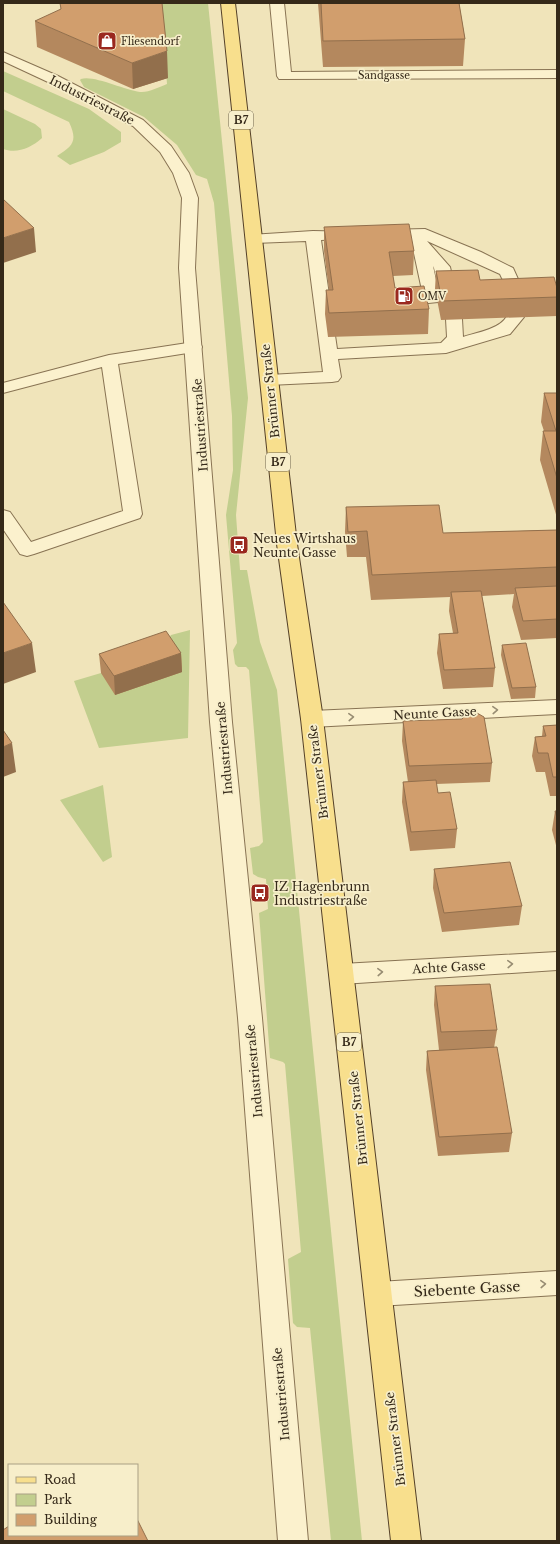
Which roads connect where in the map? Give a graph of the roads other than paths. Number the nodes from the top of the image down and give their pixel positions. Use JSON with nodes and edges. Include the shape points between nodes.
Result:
{"nodes":[{"id":1,"x":228,"y":3,"type":"edge"},
{"id":2,"x":277,"y":3,"type":"edge"},
{"id":3,"x":3,"y":56,"type":"edge"},
{"id":4,"x":557,"y":74,"type":"edge"},
{"id":5,"x":403,"y":235,"type":"junction"},
{"id":6,"x":313,"y":236,"type":"junction"},
{"id":7,"x":254,"y":238,"type":"junction"},
{"id":8,"x":418,"y":241,"type":"junction"},
{"id":9,"x":384,"y":301,"type":"edge"},
{"id":10,"x":322,"y":303,"type":"junction"},
{"id":11,"x":339,"y":303,"type":"edge"},
{"id":12,"x":194,"y":347,"type":"junction"},
{"id":13,"x":446,"y":348,"type":"junction"},
{"id":14,"x":329,"y":354,"type":"junction"},
{"id":15,"x":109,"y":360,"type":"junction"},
{"id":16,"x":269,"y":380,"type":"junction"},
{"id":17,"x":3,"y":388,"type":"edge"},
{"id":18,"x":3,"y":516,"type":"edge"},
{"id":19,"x":557,"y":707,"type":"edge"},
{"id":20,"x":312,"y":719,"type":"junction"},
{"id":21,"x":557,"y":961,"type":"edge"},
{"id":22,"x":342,"y":974,"type":"junction"},
{"id":23,"x":557,"y":1283,"type":"edge"},
{"id":24,"x":378,"y":1294,"type":"junction"},
{"id":25,"x":293,"y":1541,"type":"edge"},
{"id":26,"x":406,"y":1541,"type":"edge"}],
"edges":[{"from":1,"to":7,"type":"main road","name":"Brünner Straße","number":"B7"},
{"from":2,"to":4,"type":"lane","name":"Sandgasse","via":[[284,76]]},
{"from":3,"to":12,"type":"street","name":"Industriestraße","via":[[138,123],[166,149],[181,173],[190,198],[187,268]]},
{"from":5,"to":6,"type":"lane"},
{"from":5,"to":8,"type":"lane"},
{"from":5,"to":13,"type":"lane","via":[[425,234],[475,254],[507,271],[518,297],[516,317],[504,330]]},
{"from":6,"to":7,"type":"lane"},
{"from":6,"to":10,"type":"lane"},
{"from":7,"to":16,"type":"main road","name":"Brünner Straße","number":"B7"},
{"from":8,"to":9,"type":"lane","via":[[432,299]]},
{"from":8,"to":13,"type":"lane","via":[[442,267],[454,319],[455,338]]},
{"from":10,"to":11,"type":"lane"},
{"from":10,"to":14,"type":"lane"},
{"from":12,"to":15,"type":"lane"},
{"from":12,"to":25,"type":"street","name":"Industriestraße","via":[[221,722],[249,1010]]},
{"from":13,"to":14,"type":"lane"},
{"from":14,"to":16,"type":"lane","via":[[332,377]]},
{"from":15,"to":17,"type":"lane"},
{"from":15,"to":18,"type":"lane","via":[[133,514],[27,550]]},
{"from":16,"to":20,"type":"main road","name":"Brünner Straße","number":"B7","via":[[287,544]]},
{"from":20,"to":19,"type":"street","name":"Neunte Gasse","one_way":true},
{"from":20,"to":22,"type":"main road","name":"Brünner Straße","number":"B7"},
{"from":22,"to":21,"type":"street","name":"Achte Gasse","one_way":true},
{"from":22,"to":24,"type":"main road","name":"Brünner Straße","number":"B7"},
{"from":24,"to":23,"type":"street","name":"Siebente Gasse","one_way":true},
{"from":24,"to":26,"type":"main road","name":"Brünner Straße","number":"B7"}]}
